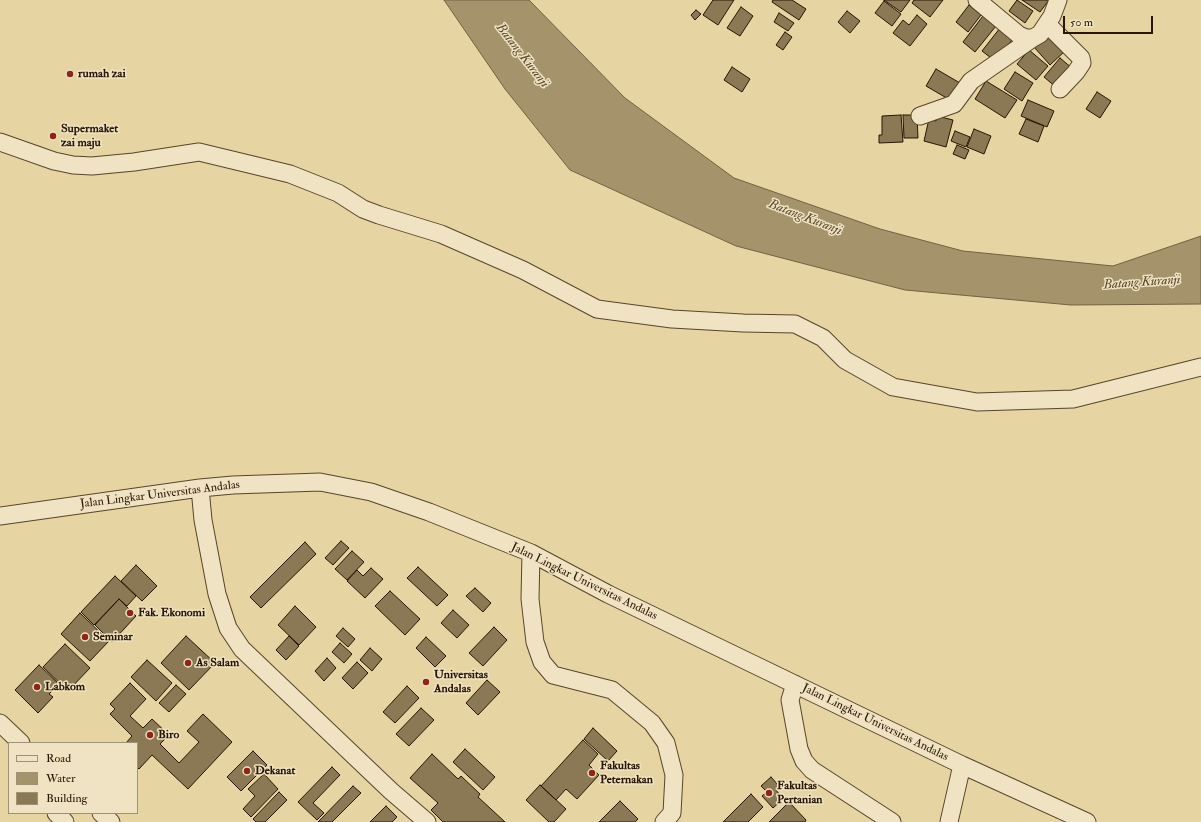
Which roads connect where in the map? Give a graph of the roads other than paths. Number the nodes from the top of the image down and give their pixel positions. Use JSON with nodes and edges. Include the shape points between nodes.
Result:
{"nodes":[{"id":1,"x":977,"y":0,"type":"edge"},
{"id":2,"x":1058,"y":0,"type":"edge"},
{"id":3,"x":1047,"y":24,"type":"junction"},
{"id":4,"x":1033,"y":38,"type":"junction"},
{"id":5,"x":1060,"y":90,"type":"dead end"},
{"id":6,"x":920,"y":116,"type":"dead end"},
{"id":7,"x":0,"y":142,"type":"edge"},
{"id":8,"x":1201,"y":367,"type":"edge"},
{"id":9,"x":200,"y":488,"type":"junction"},
{"id":10,"x":0,"y":516,"type":"edge"},
{"id":11,"x":531,"y":553,"type":"junction"},
{"id":12,"x":795,"y":684,"type":"junction"},
{"id":13,"x":0,"y":723,"type":"edge"},
{"id":14,"x":20,"y":742,"type":"edge"},
{"id":15,"x":962,"y":765,"type":"junction"},
{"id":16,"x":57,"y":814,"type":"edge"},
{"id":17,"x":103,"y":814,"type":"edge"},
{"id":18,"x":65,"y":822,"type":"edge"},
{"id":19,"x":111,"y":822,"type":"edge"},
{"id":20,"x":427,"y":822,"type":"edge"},
{"id":21,"x":664,"y":822,"type":"edge"},
{"id":22,"x":892,"y":822,"type":"edge"},
{"id":23,"x":949,"y":822,"type":"edge"},
{"id":24,"x":1087,"y":822,"type":"edge"}],
"edges":[{"from":1,"to":4,"type":"street","via":[[1018,35]]},
{"from":2,"to":3,"type":"street"},
{"from":3,"to":4,"type":"street","via":[[1040,34]]},
{"from":3,"to":5,"type":"street","via":[[1081,58],[1082,63]]},
{"from":4,"to":6,"type":"street","via":[[970,80],[954,104]]},
{"from":7,"to":8,"type":"street","via":[[73,165],[92,166],[200,152],[290,174],[338,193],[363,209],[441,234],[523,270],[597,309],[672,319],[795,324],[823,338],[845,360],[893,387],[977,402],[1073,399]]},
{"from":9,"to":10,"type":"street","name":"Jalan Lingkar Universitas Andalas"},
{"from":9,"to":11,"type":"street","name":"Jalan Lingkar Universitas Andalas","via":[[320,482],[371,492]]},
{"from":9,"to":20,"type":"street","via":[[203,520],[217,594],[228,628],[242,649],[385,786]]},
{"from":11,"to":12,"type":"street","name":"Jalan Lingkar Universitas Andalas","via":[[608,594]]},
{"from":11,"to":21,"type":"street","via":[[530,599],[535,642],[542,662],[553,675],[612,690],[652,723],[666,743],[674,775],[672,813]]},
{"from":12,"to":15,"type":"street","name":"Jalan Lingkar Universitas Andalas"},
{"from":12,"to":22,"type":"street","via":[[790,700],[799,749],[804,761],[812,770]]},
{"from":13,"to":14,"type":"street"},
{"from":15,"to":23,"type":"street"},
{"from":15,"to":24,"type":"street","name":"Jalan Lingkar Universitas Andalas"},
{"from":16,"to":18,"type":"street"},
{"from":17,"to":19,"type":"street"}]}
